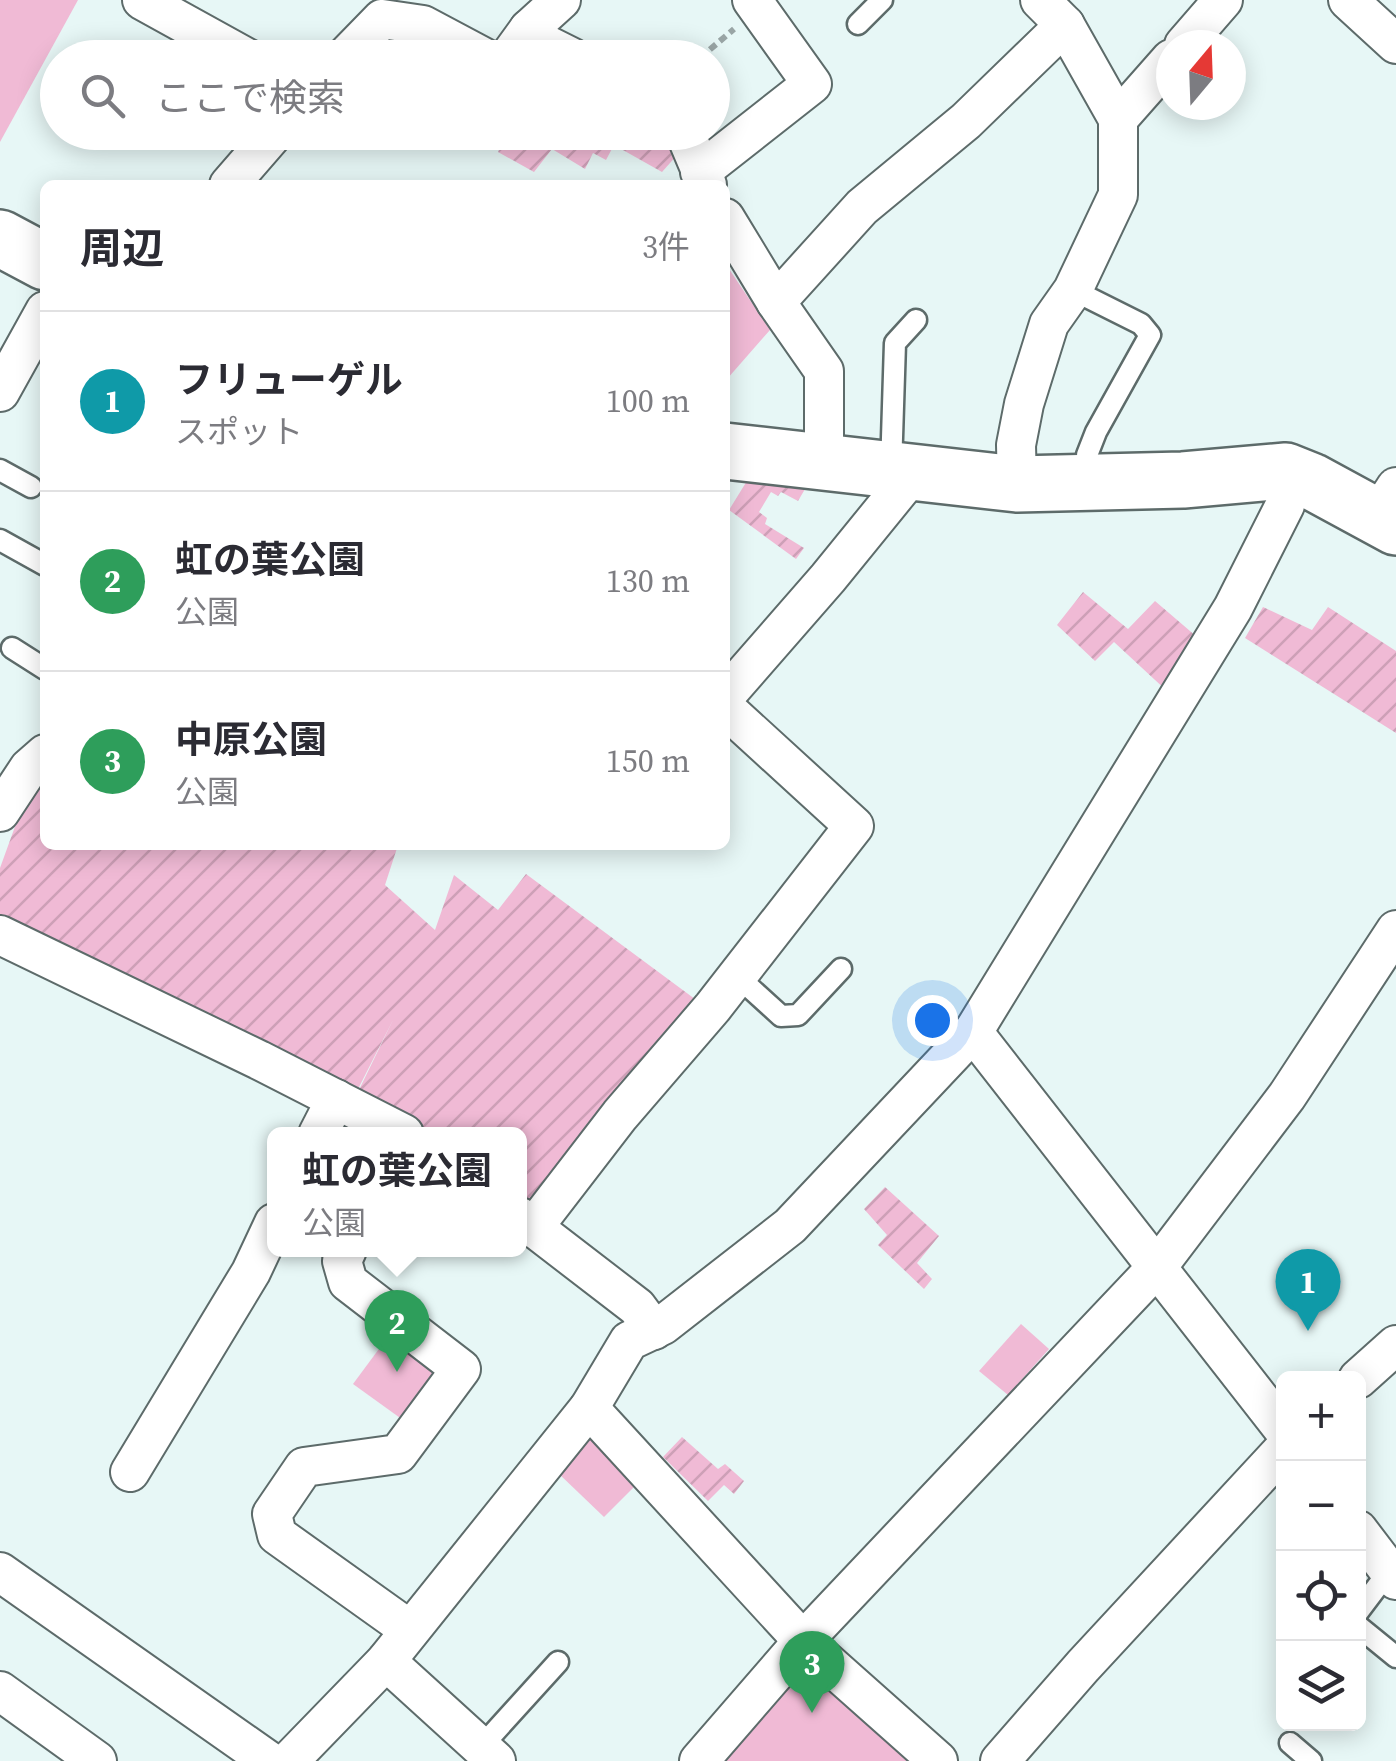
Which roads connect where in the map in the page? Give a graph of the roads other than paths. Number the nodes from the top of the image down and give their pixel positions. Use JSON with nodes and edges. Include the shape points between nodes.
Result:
{"nodes":[{"id":1,"x":142,"y":0,"type":"edge"},
{"id":2,"x":560,"y":0,"type":"edge"},
{"id":3,"x":752,"y":0,"type":"edge"},
{"id":4,"x":882,"y":0,"type":"edge"},
{"id":5,"x":1223,"y":0,"type":"edge"},
{"id":6,"x":1348,"y":0,"type":"edge"},
{"id":7,"x":1052,"y":12,"type":"edge"},
{"id":8,"x":858,"y":24,"type":"dead end"},
{"id":9,"x":1197,"y":30,"type":"edge"},
{"id":10,"x":214,"y":40,"type":"edge"},
{"id":11,"x":362,"y":40,"type":"edge"},
{"id":12,"x":451,"y":40,"type":"edge"},
{"id":13,"x":522,"y":40,"type":"edge"},
{"id":14,"x":1396,"y":44,"type":"edge"},
{"id":15,"x":1156,"y":76,"type":"edge"},
{"id":16,"x":1118,"y":119,"type":"junction"},
{"id":17,"x":259,"y":150,"type":"edge"},
{"id":18,"x":692,"y":150,"type":"edge"},
{"id":19,"x":703,"y":178,"type":"edge"},
{"id":20,"x":233,"y":180,"type":"edge"},
{"id":21,"x":730,"y":226,"type":"edge"},
{"id":22,"x":0,"y":238,"type":"edge"},
{"id":23,"x":40,"y":259,"type":"edge"},
{"id":24,"x":1072,"y":290,"type":"junction"},
{"id":25,"x":776,"y":302,"type":"junction"},
{"id":26,"x":40,"y":320,"type":"edge"},
{"id":27,"x":916,"y":320,"type":"dead end"},
{"id":28,"x":0,"y":392,"type":"edge"},
{"id":29,"x":730,"y":452,"type":"edge"},
{"id":30,"x":824,"y":462,"type":"junction"},
{"id":31,"x":0,"y":470,"type":"edge"},
{"id":32,"x":903,"y":470,"type":"junction"},
{"id":33,"x":1286,"y":471,"type":"junction"},
{"id":34,"x":1017,"y":484,"type":"junction"},
{"id":35,"x":1088,"y":484,"type":"junction"},
{"id":36,"x":31,"y":487,"type":"dead end"},
{"id":37,"x":1390,"y":510,"type":"edge"},
{"id":38,"x":0,"y":540,"type":"edge"},
{"id":39,"x":40,"y":562,"type":"edge"},
{"id":40,"x":12,"y":648,"type":"dead end"},
{"id":41,"x":40,"y":666,"type":"edge"},
{"id":42,"x":730,"y":690,"type":"edge"},
{"id":43,"x":730,"y":713,"type":"edge"},
{"id":44,"x":40,"y":758,"type":"edge"},
{"id":45,"x":0,"y":812,"type":"edge"},
{"id":46,"x":1396,"y":930,"type":"edge"},
{"id":47,"x":0,"y":935,"type":"edge"},
{"id":48,"x":841,"y":969,"type":"dead end"},
{"id":49,"x":738,"y":976,"type":"junction"},
{"id":50,"x":974,"y":1032,"type":"junction"},
{"id":51,"x":336,"y":1099,"type":"junction"},
{"id":52,"x":322,"y":1127,"type":"edge"},
{"id":53,"x":390,"y":1127,"type":"edge"},
{"id":54,"x":527,"y":1221,"type":"edge"},
{"id":55,"x":527,"y":1223,"type":"edge"},
{"id":56,"x":267,"y":1238,"type":"edge"},
{"id":57,"x":344,"y":1257,"type":"edge"},
{"id":58,"x":1158,"y":1266,"type":"junction"},
{"id":59,"x":654,"y":1330,"type":"junction"},
{"id":60,"x":1396,"y":1345,"type":"edge"},
{"id":61,"x":1366,"y":1372,"type":"edge"},
{"id":62,"x":589,"y":1408,"type":"junction"},
{"id":63,"x":1276,"y":1420,"type":"edge"},
{"id":64,"x":152,"y":1457,"type":"dead end"},
{"id":65,"x":1276,"y":1458,"type":"edge"},
{"id":66,"x":1366,"y":1541,"type":"edge"},
{"id":67,"x":0,"y":1572,"type":"edge"},
{"id":68,"x":1392,"y":1575,"type":"edge"},
{"id":69,"x":1366,"y":1603,"type":"edge"},
{"id":70,"x":410,"y":1630,"type":"junction"},
{"id":71,"x":1366,"y":1633,"type":"edge"},
{"id":72,"x":804,"y":1642,"type":"junction"},
{"id":73,"x":1396,"y":1657,"type":"edge"},
{"id":74,"x":386,"y":1661,"type":"junction"},
{"id":75,"x":558,"y":1662,"type":"dead end"},
{"id":76,"x":0,"y":1691,"type":"edge"},
{"id":77,"x":1290,"y":1743,"type":"dead end"},
{"id":78,"x":488,"y":1754,"type":"edge"},
{"id":79,"x":97,"y":1761,"type":"edge"},
{"id":80,"x":269,"y":1761,"type":"edge"},
{"id":81,"x":289,"y":1761,"type":"edge"},
{"id":82,"x":699,"y":1761,"type":"edge"},
{"id":83,"x":938,"y":1761,"type":"edge"},
{"id":84,"x":1000,"y":1761,"type":"edge"},
{"id":85,"x":1311,"y":1761,"type":"edge"}],
"edges":[{"from":1,"to":10,"type":"street"},
{"from":2,"to":13,"type":"street"},
{"from":3,"to":19,"type":"street","via":[[812,84]]},
{"from":4,"to":8,"type":"lane"},
{"from":5,"to":9,"type":"street"},
{"from":6,"to":14,"type":"street"},
{"from":7,"to":16,"type":"street"},
{"from":7,"to":25,"type":"street","via":[[966,121],[862,207]]},
{"from":11,"to":12,"type":"street","via":[[382,19],[422,25]]},
{"from":15,"to":16,"type":"street"},
{"from":16,"to":24,"type":"street","via":[[1118,195]]},
{"from":17,"to":20,"type":"street"},
{"from":18,"to":19,"type":"street"},
{"from":21,"to":25,"type":"street"},
{"from":22,"to":23,"type":"street"},
{"from":24,"to":34,"type":"street","via":[[1049,324],[1024,404]]},
{"from":24,"to":35,"type":"lane","via":[[1141,324],[1150,335],[1096,432],[1087,454]]},
{"from":25,"to":30,"type":"street","via":[[824,371]]},
{"from":26,"to":28,"type":"street"},
{"from":27,"to":32,"type":"lane","via":[[895,344]]},
{"from":29,"to":30,"type":"street"},
{"from":30,"to":32,"type":"street"},
{"from":31,"to":36,"type":"lane"},
{"from":32,"to":34,"type":"street"},
{"from":32,"to":42,"type":"street","via":[[828,578]]},
{"from":33,"to":35,"type":"street"},
{"from":33,"to":37,"type":"street"},
{"from":33,"to":50,"type":"street","via":[[1286,505],[1233,608]]},
{"from":34,"to":35,"type":"street"},
{"from":38,"to":39,"type":"lane"},
{"from":40,"to":41,"type":"lane"},
{"from":43,"to":49,"type":"street","via":[[854,826]]},
{"from":44,"to":45,"type":"street"},
{"from":46,"to":58,"type":"street","via":[[1287,1096]]},
{"from":47,"to":51,"type":"street"},
{"from":48,"to":49,"type":"lane","via":[[798,1015],[781,1016]]},
{"from":49,"to":54,"type":"street"},
{"from":50,"to":58,"type":"street"},
{"from":50,"to":59,"type":"street","via":[[790,1226]]},
{"from":51,"to":52,"type":"street"},
{"from":51,"to":53,"type":"street"},
{"from":55,"to":59,"type":"street","via":[[638,1307]]},
{"from":56,"to":64,"type":"street"},
{"from":57,"to":70,"type":"street","via":[[348,1282],[461,1369],[398,1454],[304,1467],[272,1514],[277,1535]]},
{"from":58,"to":63,"type":"street"},
{"from":58,"to":72,"type":"street"},
{"from":59,"to":62,"type":"street","via":[[629,1340]]},
{"from":60,"to":61,"type":"street"},
{"from":62,"to":70,"type":"street"},
{"from":62,"to":72,"type":"street"},
{"from":65,"to":84,"type":"street"},
{"from":66,"to":68,"type":"street"},
{"from":67,"to":80,"type":"street"},
{"from":68,"to":69,"type":"lane"},
{"from":70,"to":74,"type":"street"},
{"from":71,"to":73,"type":"lane"},
{"from":72,"to":82,"type":"street"},
{"from":72,"to":83,"type":"street"},
{"from":74,"to":78,"type":"street"},
{"from":74,"to":81,"type":"street"},
{"from":75,"to":78,"type":"lane"},
{"from":76,"to":79,"type":"street"},
{"from":77,"to":85,"type":"lane"}]}
